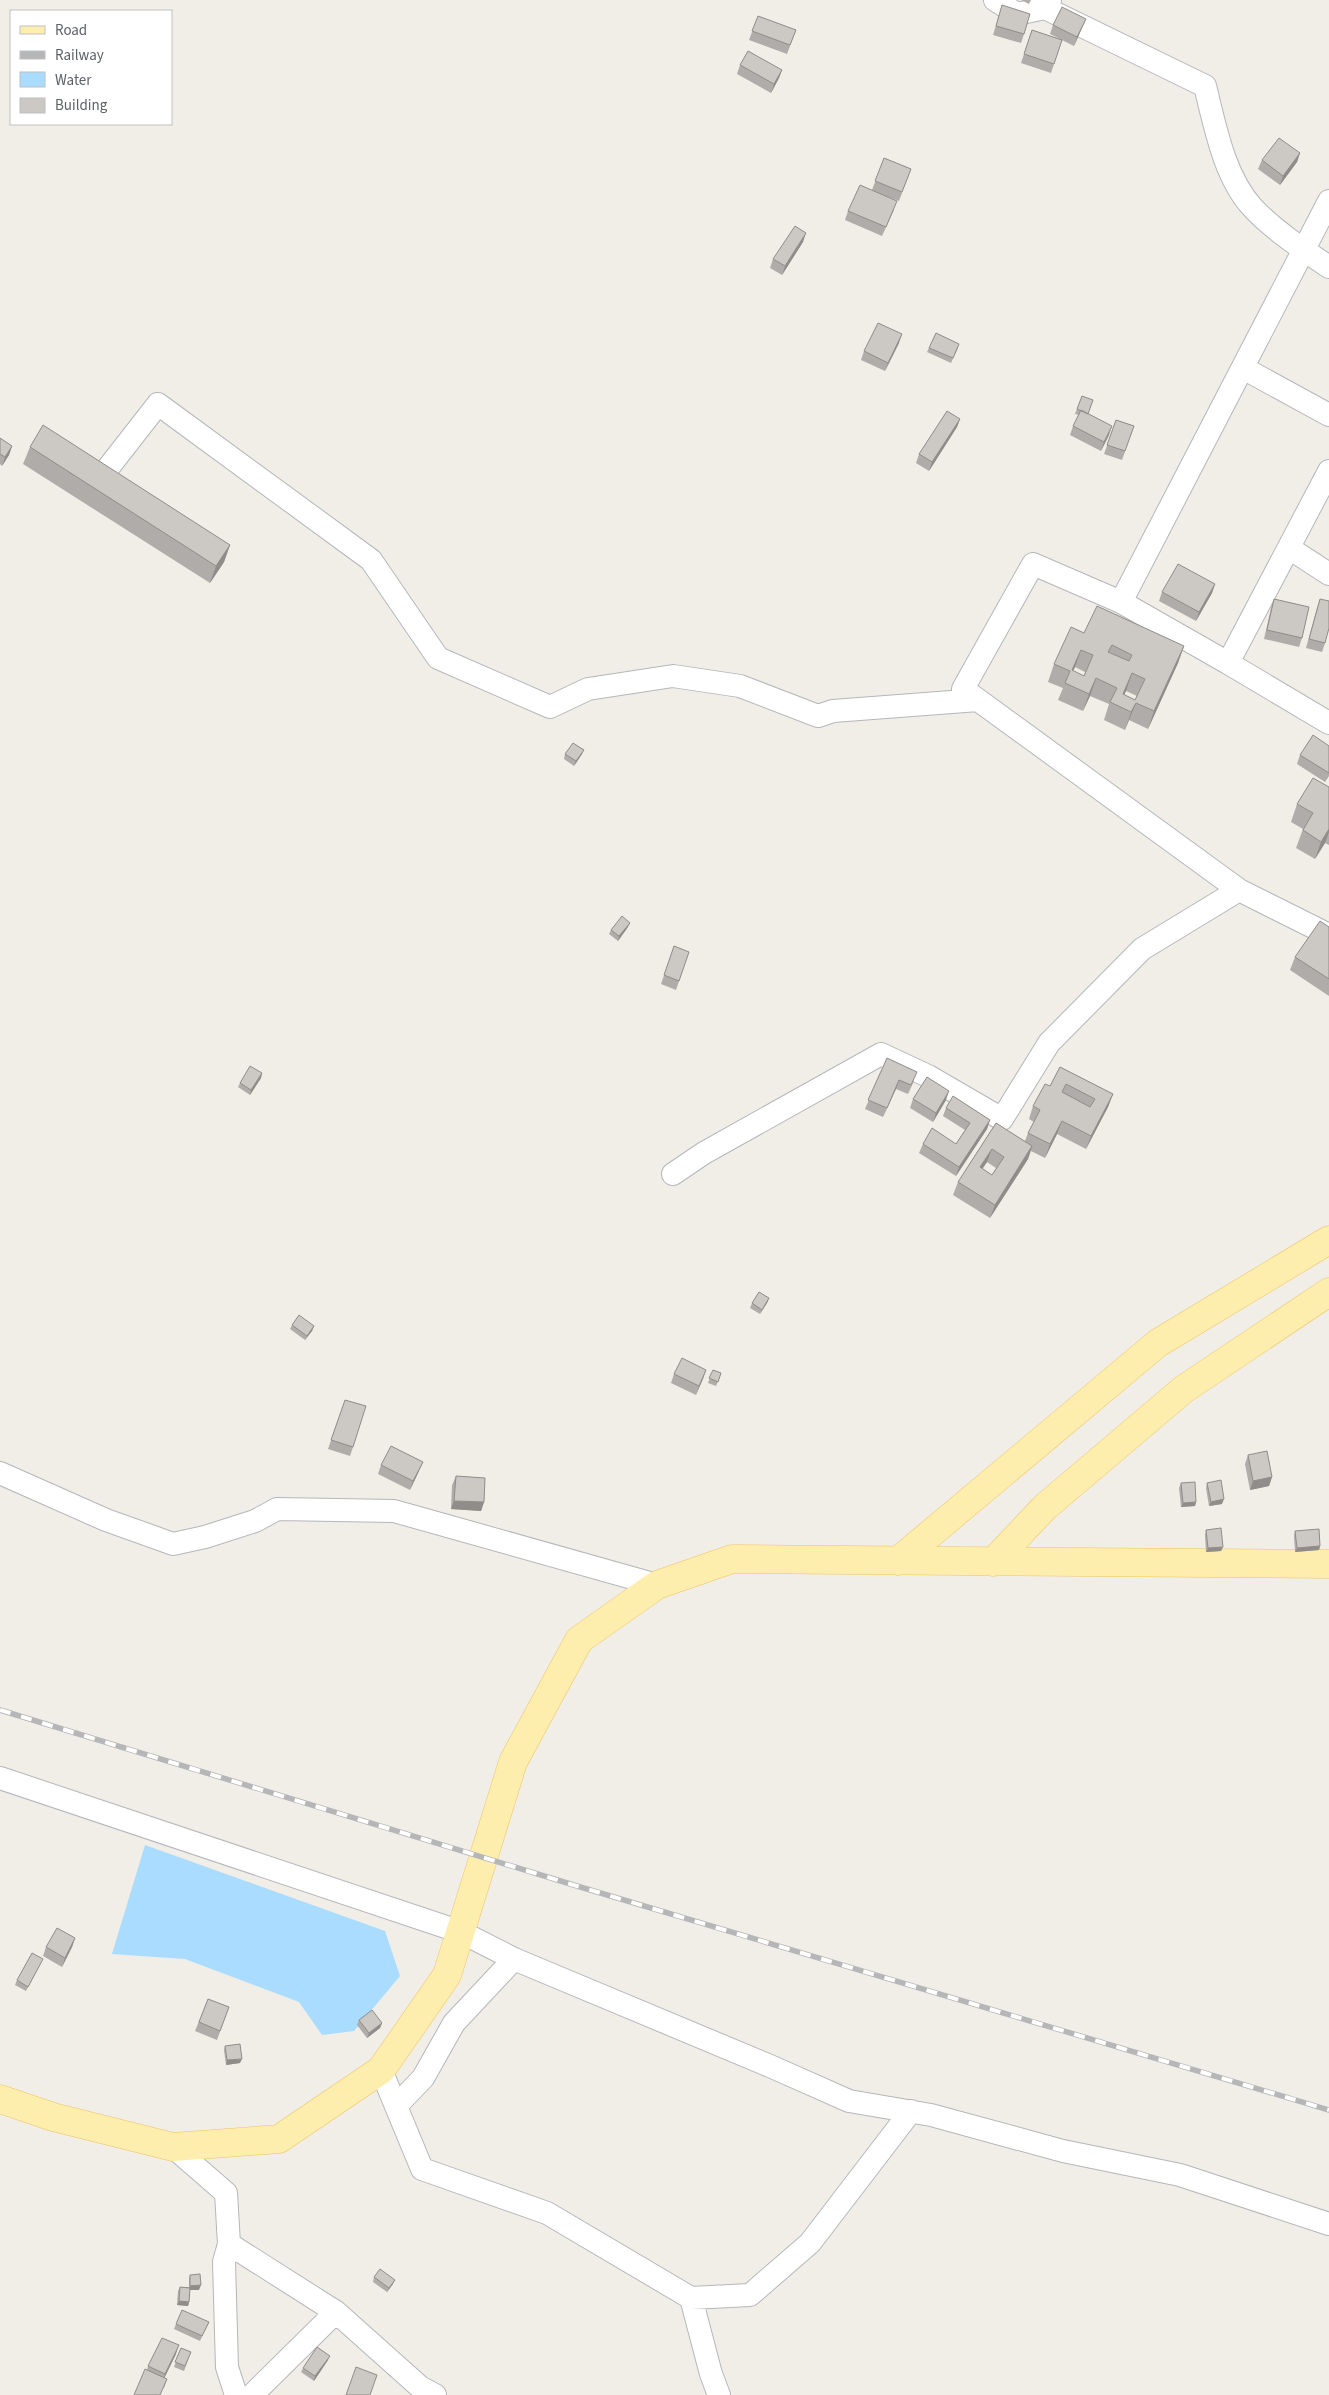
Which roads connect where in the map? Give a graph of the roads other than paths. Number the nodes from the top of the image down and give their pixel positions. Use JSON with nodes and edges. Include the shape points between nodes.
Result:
{"nodes":[{"id":1,"x":995,"y":0,"type":"edge"},
{"id":2,"x":1047,"y":4,"type":"edge"},
{"id":3,"x":1329,"y":202,"type":"edge"},
{"id":4,"x":1303,"y":250,"type":"junction"},
{"id":5,"x":1329,"y":267,"type":"edge"},
{"id":6,"x":1243,"y":368,"type":"junction"},
{"id":7,"x":1329,"y":415,"type":"edge"},
{"id":8,"x":1329,"y":471,"type":"edge"},
{"id":9,"x":102,"y":477,"type":"edge"},
{"id":10,"x":1289,"y":548,"type":"junction"},
{"id":11,"x":1329,"y":574,"type":"edge"},
{"id":12,"x":1121,"y":602,"type":"junction"},
{"id":13,"x":1228,"y":663,"type":"junction"},
{"id":14,"x":978,"y":700,"type":"junction"},
{"id":15,"x":1329,"y":723,"type":"edge"},
{"id":16,"x":1239,"y":890,"type":"junction"},
{"id":17,"x":1329,"y":935,"type":"edge"},
{"id":18,"x":673,"y":1174,"type":"dead end"},
{"id":19,"x":1329,"y":1240,"type":"edge"},
{"id":20,"x":1329,"y":1292,"type":"edge"},
{"id":21,"x":0,"y":1473,"type":"edge"},
{"id":22,"x":898,"y":1561,"type":"junction"},
{"id":23,"x":992,"y":1562,"type":"junction"},
{"id":24,"x":1329,"y":1564,"type":"edge"},
{"id":25,"x":657,"y":1585,"type":"junction"},
{"id":26,"x":0,"y":1778,"type":"edge"},
{"id":27,"x":461,"y":1932,"type":"junction"},
{"id":28,"x":514,"y":1959,"type":"junction"},
{"id":29,"x":381,"y":2070,"type":"junction"},
{"id":30,"x":0,"y":2099,"type":"edge"},
{"id":31,"x":396,"y":2106,"type":"junction"},
{"id":32,"x":911,"y":2112,"type":"junction"},
{"id":33,"x":174,"y":2147,"type":"junction"},
{"id":34,"x":1329,"y":2224,"type":"edge"},
{"id":35,"x":229,"y":2244,"type":"junction"},
{"id":36,"x":691,"y":2298,"type":"junction"},
{"id":37,"x":336,"y":2312,"type":"junction"},
{"id":38,"x":424,"y":2392,"type":"edge"},
{"id":39,"x":236,"y":2395,"type":"edge"},
{"id":40,"x":252,"y":2395,"type":"edge"},
{"id":41,"x":719,"y":2395,"type":"edge"}],
"edges":[{"from":1,"to":2,"type":"street","via":[[1018,14]]},
{"from":2,"to":4,"type":"street","via":[[1205,86],[1219,142],[1236,182],[1252,207]]},
{"from":3,"to":4,"type":"street"},
{"from":4,"to":5,"type":"street"},
{"from":4,"to":6,"type":"street"},
{"from":6,"to":7,"type":"street"},
{"from":6,"to":12,"type":"street"},
{"from":8,"to":10,"type":"street"},
{"from":9,"to":14,"type":"street","via":[[158,404],[371,560],[438,658],[550,707],[588,689],[673,676],[740,686],[818,716],[833,711]]},
{"from":10,"to":11,"type":"street"},
{"from":10,"to":13,"type":"street"},
{"from":12,"to":13,"type":"street"},
{"from":12,"to":14,"type":"street","via":[[1034,564],[963,689]]},
{"from":13,"to":15,"type":"street"},
{"from":14,"to":16,"type":"street"},
{"from":16,"to":17,"type":"street"},
{"from":16,"to":18,"type":"street","via":[[1142,949],[1049,1043],[1002,1119],[928,1076],[881,1054],[704,1153]]},
{"from":19,"to":22,"type":"main road","via":[[1158,1343]]},
{"from":20,"to":23,"type":"main road","via":[[1184,1389],[1046,1507]]},
{"from":21,"to":25,"type":"street","via":[[106,1520],[172,1544],[222,1532],[277,1510],[394,1511]]},
{"from":22,"to":23,"type":"main road"},
{"from":22,"to":25,"type":"main road","via":[[732,1560]]},
{"from":23,"to":24,"type":"main road"},
{"from":25,"to":27,"type":"main road","via":[[579,1640],[513,1762]]},
{"from":26,"to":27,"type":"street"},
{"from":27,"to":28,"type":"street"},
{"from":27,"to":29,"type":"main road","via":[[447,1975]]},
{"from":28,"to":31,"type":"street","via":[[454,2023],[423,2078]]},
{"from":28,"to":32,"type":"street","via":[[849,2101]]},
{"from":29,"to":31,"type":"street"},
{"from":29,"to":33,"type":"main road","via":[[279,2139]]},
{"from":30,"to":33,"type":"main road","via":[[53,2117]]},
{"from":31,"to":36,"type":"street","via":[[422,2168],[548,2213]]},
{"from":32,"to":34,"type":"street","via":[[1063,2151],[1180,2175]]},
{"from":32,"to":36,"type":"street","via":[[810,2243],[750,2295]]},
{"from":33,"to":35,"type":"street","via":[[226,2193]]},
{"from":35,"to":37,"type":"street"},
{"from":35,"to":39,"type":"street","via":[[224,2262],[227,2367]]},
{"from":36,"to":41,"type":"street"},
{"from":37,"to":38,"type":"street"},
{"from":37,"to":40,"type":"street"}]}
